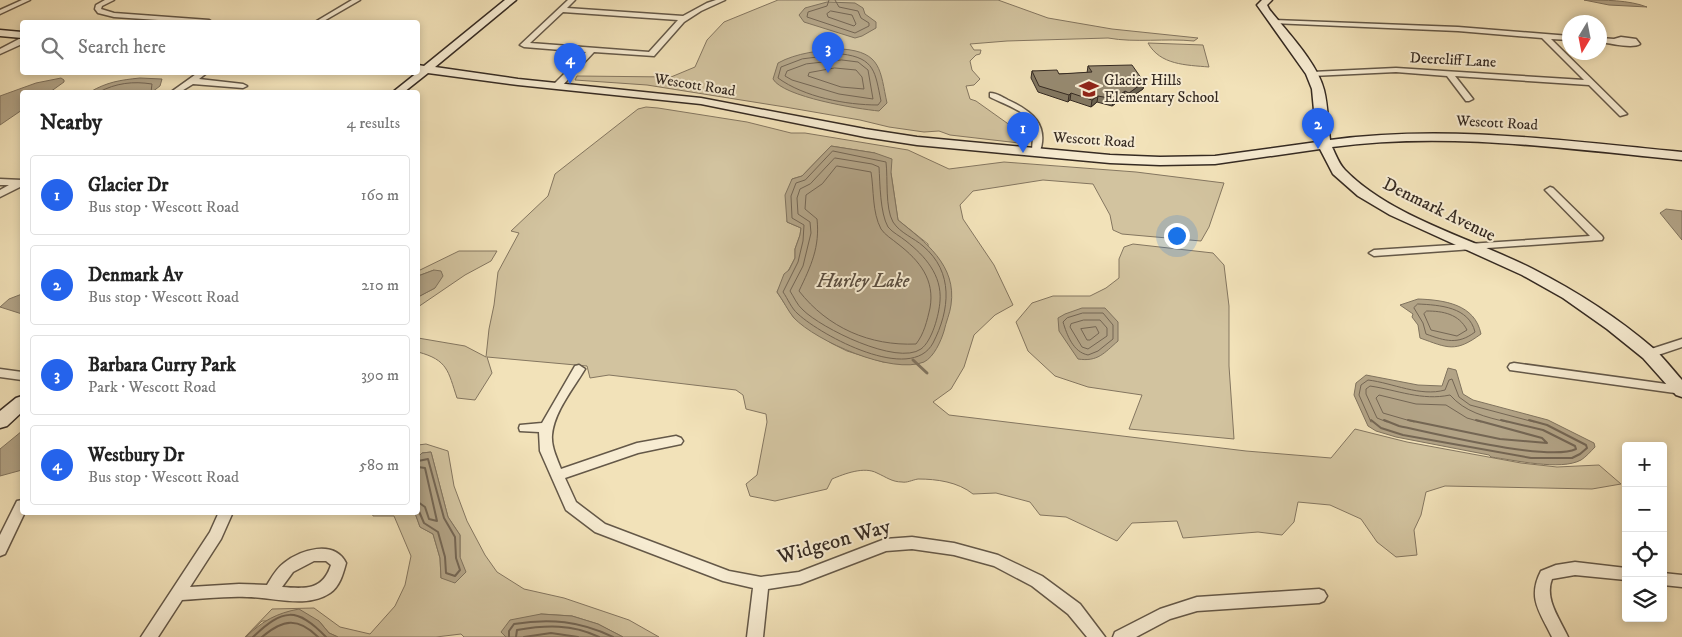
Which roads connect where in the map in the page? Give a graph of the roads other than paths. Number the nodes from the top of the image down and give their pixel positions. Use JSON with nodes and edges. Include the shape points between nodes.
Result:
{"nodes":[{"id":1,"x":27,"y":0,"type":"edge"},
{"id":2,"x":111,"y":0,"type":"edge"},
{"id":3,"x":357,"y":0,"type":"edge"},
{"id":4,"x":511,"y":0,"type":"edge"},
{"id":5,"x":572,"y":0,"type":"edge"},
{"id":6,"x":722,"y":0,"type":"edge"},
{"id":7,"x":1266,"y":0,"type":"edge"},
{"id":8,"x":0,"y":5,"type":"edge"},
{"id":9,"x":12,"y":6,"type":"junction"},
{"id":10,"x":562,"y":10,"type":"junction"},
{"id":11,"x":0,"y":12,"type":"edge"},
{"id":12,"x":682,"y":18,"type":"junction"},
{"id":13,"x":180,"y":20,"type":"edge"},
{"id":14,"x":322,"y":20,"type":"edge"},
{"id":15,"x":1274,"y":22,"type":"junction"},
{"id":16,"x":0,"y":33,"type":"edge"},
{"id":17,"x":20,"y":35,"type":"edge"},
{"id":18,"x":1544,"y":36,"type":"junction"},
{"id":19,"x":1562,"y":37,"type":"edge"},
{"id":20,"x":1607,"y":40,"type":"edge"},
{"id":21,"x":1617,"y":41,"type":"dead end"},
{"id":22,"x":20,"y":42,"type":"edge"},
{"id":23,"x":592,"y":50,"type":"junction"},
{"id":24,"x":0,"y":52,"type":"edge"},
{"id":25,"x":422,"y":69,"type":"edge"},
{"id":26,"x":1449,"y":73,"type":"junction"},
{"id":27,"x":1312,"y":74,"type":"junction"},
{"id":28,"x":200,"y":75,"type":"edge"},
{"id":29,"x":416,"y":75,"type":"edge"},
{"id":30,"x":191,"y":81,"type":"junction"},
{"id":31,"x":1592,"y":83,"type":"junction"},
{"id":32,"x":243,"y":86,"type":"dead end"},
{"id":33,"x":557,"y":86,"type":"junction"},
{"id":34,"x":178,"y":90,"type":"edge"},
{"id":35,"x":400,"y":90,"type":"edge"},
{"id":36,"x":993,"y":95,"type":"dead end"},
{"id":37,"x":1469,"y":99,"type":"dead end"},
{"id":38,"x":1623,"y":114,"type":"dead end"},
{"id":39,"x":1324,"y":145,"type":"junction"},
{"id":40,"x":1036,"y":152,"type":"junction"},
{"id":41,"x":1682,"y":156,"type":"edge"},
{"id":42,"x":0,"y":182,"type":"edge"},
{"id":43,"x":20,"y":183,"type":"edge"},
{"id":44,"x":20,"y":184,"type":"edge"},
{"id":45,"x":1550,"y":190,"type":"dead end"},
{"id":46,"x":0,"y":194,"type":"edge"},
{"id":47,"x":1471,"y":246,"type":"junction"},
{"id":48,"x":1374,"y":253,"type":"dead end"},
{"id":49,"x":1682,"y":344,"type":"edge"},
{"id":50,"x":1649,"y":354,"type":"junction"},
{"id":51,"x":1514,"y":367,"type":"dead end"},
{"id":52,"x":579,"y":369,"type":"dead end"},
{"id":53,"x":0,"y":373,"type":"edge"},
{"id":54,"x":20,"y":376,"type":"edge"},
{"id":55,"x":1682,"y":390,"type":"edge"},
{"id":56,"x":20,"y":404,"type":"edge"},
{"id":57,"x":0,"y":420,"type":"edge"},
{"id":58,"x":547,"y":427,"type":"junction"},
{"id":59,"x":526,"y":428,"type":"dead end"},
{"id":60,"x":676,"y":440,"type":"dead end"},
{"id":61,"x":558,"y":475,"type":"junction"},
{"id":62,"x":20,"y":509,"type":"edge"},
{"id":63,"x":225,"y":515,"type":"edge"},
{"id":64,"x":0,"y":550,"type":"edge"},
{"id":65,"x":1622,"y":573,"type":"edge"},
{"id":66,"x":1667,"y":579,"type":"edge"},
{"id":67,"x":1682,"y":581,"type":"edge"},
{"id":68,"x":761,"y":583,"type":"junction"},
{"id":69,"x":271,"y":591,"type":"dead end"},
{"id":70,"x":178,"y":594,"type":"junction"},
{"id":71,"x":1319,"y":596,"type":"dead end"},
{"id":72,"x":149,"y":637,"type":"edge"},
{"id":73,"x":755,"y":637,"type":"edge"},
{"id":74,"x":1097,"y":637,"type":"edge"},
{"id":75,"x":1120,"y":637,"type":"edge"},
{"id":76,"x":1560,"y":637,"type":"edge"}],
"edges":[{"from":1,"to":9,"type":"street"},
{"from":2,"to":13,"type":"street","via":[[99,5],[100,12]]},
{"from":3,"to":14,"type":"street"},
{"from":4,"to":25,"type":"street"},
{"from":5,"to":10,"type":"street"},
{"from":6,"to":12,"type":"street"},
{"from":7,"to":15,"type":"street","name":"Denmark Avenue","via":[[1262,5]]},
{"from":8,"to":9,"type":"street"},
{"from":9,"to":11,"type":"street"},
{"from":10,"to":12,"type":"street"},
{"from":10,"to":23,"type":"street","via":[[524,45]]},
{"from":12,"to":23,"type":"street","via":[[651,54]]},
{"from":15,"to":18,"type":"street","via":[[1458,29]]},
{"from":15,"to":27,"type":"street","name":"Denmark Avenue"},
{"from":16,"to":17,"type":"street"},
{"from":18,"to":19,"type":"street"},
{"from":18,"to":31,"type":"street"},
{"from":20,"to":21,"type":"street"},
{"from":22,"to":24,"type":"street"},
{"from":23,"to":33,"type":"street"},
{"from":25,"to":33,"type":"street","name":"Wescott Road"},
{"from":26,"to":27,"type":"street","name":"Deercliff Lane","via":[[1396,70]]},
{"from":26,"to":31,"type":"street","name":"Deercliff Lane"},
{"from":26,"to":37,"type":"street"},
{"from":27,"to":39,"type":"street","name":"Denmark Avenue","via":[[1318,89]]},
{"from":28,"to":30,"type":"street"},
{"from":29,"to":35,"type":"street"},
{"from":30,"to":32,"type":"street"},
{"from":30,"to":34,"type":"street"},
{"from":31,"to":38,"type":"street"},
{"from":33,"to":40,"type":"street","name":"Wescott Road","via":[[700,101],[917,141]]},
{"from":36,"to":40,"type":"street","via":[[1033,120],[1037,127]]},
{"from":39,"to":40,"type":"street","name":"Wescott Road","via":[[1249,156],[1178,161]]},
{"from":39,"to":41,"type":"street","name":"Wescott Road","via":[[1399,137],[1492,138]]},
{"from":39,"to":47,"type":"street","name":"Denmark Avenue","via":[[1338,171],[1363,193],[1395,212]]},
{"from":42,"to":43,"type":"street"},
{"from":44,"to":46,"type":"street"},
{"from":45,"to":47,"type":"street","via":[[1598,238]]},
{"from":47,"to":48,"type":"street"},
{"from":47,"to":50,"type":"street","name":"Denmark Avenue","via":[[1569,295]]},
{"from":49,"to":50,"type":"street"},
{"from":50,"to":55,"type":"street","name":"Denmark Avenue"},
{"from":51,"to":55,"type":"street"},
{"from":52,"to":58,"type":"street","name":"Widgeon Way"},
{"from":53,"to":54,"type":"street"},
{"from":56,"to":57,"type":"street"},
{"from":58,"to":59,"type":"street"},
{"from":58,"to":61,"type":"street","name":"Widgeon Way","via":[[547,451]]},
{"from":60,"to":61,"type":"street","via":[[637,448]]},
{"from":61,"to":68,"type":"street","name":"Widgeon Way","via":[[571,506],[600,528],[728,577]]},
{"from":62,"to":64,"type":"street"},
{"from":63,"to":70,"type":"street","via":[[216,535]]},
{"from":65,"to":76,"type":"street","via":[[1576,567],[1546,575],[1541,587],[1543,602]]},
{"from":66,"to":67,"type":"street"},
{"from":68,"to":73,"type":"street"},
{"from":68,"to":74,"type":"street","name":"Widgeon Way","via":[[800,578],[884,545],[912,543],[954,549],[998,561],[1036,581],[1074,609]]},
{"from":69,"to":70,"type":"street"},
{"from":70,"to":72,"type":"street"},
{"from":71,"to":75,"type":"street","via":[[1197,604],[1166,614]]}]}
